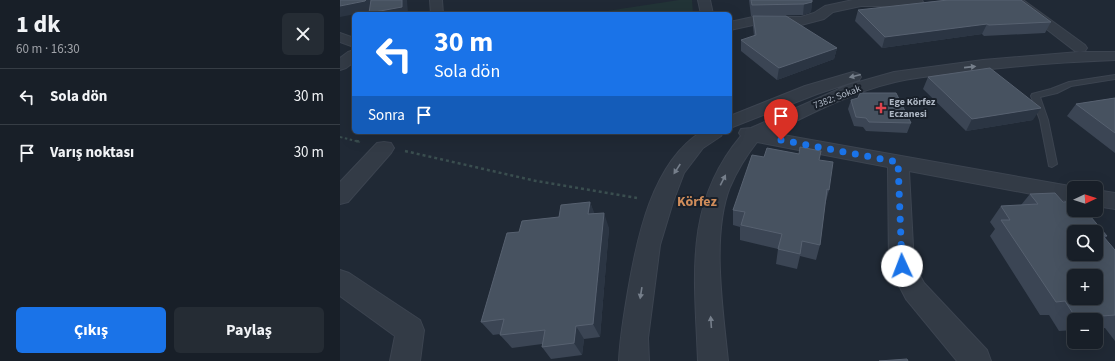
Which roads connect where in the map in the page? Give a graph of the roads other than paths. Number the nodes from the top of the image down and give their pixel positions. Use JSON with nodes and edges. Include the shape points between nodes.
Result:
{"nodes":[{"id":1,"x":436,"y":0,"type":"edge"},
{"id":2,"x":704,"y":0,"type":"edge"},
{"id":3,"x":1016,"y":0,"type":"edge"},
{"id":4,"x":917,"y":2,"type":"edge"},
{"id":5,"x":437,"y":12,"type":"edge"},
{"id":6,"x":707,"y":12,"type":"edge"},
{"id":7,"x":732,"y":26,"type":"edge"},
{"id":8,"x":340,"y":37,"type":"edge"},
{"id":9,"x":352,"y":42,"type":"edge"},
{"id":10,"x":1115,"y":47,"type":"edge"},
{"id":11,"x":1080,"y":48,"type":"junction"},
{"id":12,"x":1115,"y":56,"type":"edge"},
{"id":13,"x":352,"y":57,"type":"edge"},
{"id":14,"x":340,"y":66,"type":"edge"},
{"id":15,"x":1115,"y":77,"type":"edge"},
{"id":16,"x":732,"y":122,"type":"edge"},
{"id":17,"x":732,"y":124,"type":"edge"},
{"id":18,"x":711,"y":134,"type":"edge"},
{"id":19,"x":752,"y":135,"type":"junction"},
{"id":20,"x":384,"y":148,"type":"road end"},
{"id":21,"x":898,"y":162,"type":"junction"},
{"id":22,"x":1052,"y":164,"type":"dead end"},
{"id":23,"x":1067,"y":193,"type":"edge"},
{"id":24,"x":340,"y":196,"type":"edge"},
{"id":25,"x":340,"y":281,"type":"edge"},
{"id":26,"x":405,"y":361,"type":"edge"},
{"id":27,"x":634,"y":361,"type":"edge"},
{"id":28,"x":713,"y":361,"type":"edge"},
{"id":29,"x":976,"y":361,"type":"edge"}],
"edges":[{"from":1,"to":5,"type":"street"},
{"from":2,"to":6,"type":"street"},
{"from":3,"to":11,"type":"street"},
{"from":4,"to":7,"type":"street","via":[[862,2],[828,9],[819,16],[801,21],[753,21]]},
{"from":8,"to":9,"type":"street"},
{"from":10,"to":11,"type":"street","name":"7382: Sokak"},
{"from":11,"to":16,"type":"street","name":"7382: Sokak","one_way":true,"via":[[970,53],[890,67],[811,90]]},
{"from":19,"to":12,"type":"street","name":"7382: Sokak","one_way":true,"via":[[822,102],[894,77],[983,65]]},
{"from":13,"to":14,"type":"street"},
{"from":15,"to":22,"type":"lane","via":[[1069,84],[1035,96],[1044,120]]},
{"from":17,"to":19,"type":"street"},
{"from":18,"to":27,"type":"street","one_way":true,"via":[[696,144],[675,171],[662,202],[648,245],[634,338]]},
{"from":19,"to":21,"type":"street"},
{"from":28,"to":19,"type":"street","name":"7382: Sokak","one_way":true,"via":[[707,265],[710,223],[719,188],[736,155]]},
{"from":20,"to":24,"type":"street"},
{"from":21,"to":23,"type":"street"},
{"from":21,"to":29,"type":"street","via":[[902,266],[915,290]]},
{"from":25,"to":26,"type":"street","via":[[410,330]]}]}
